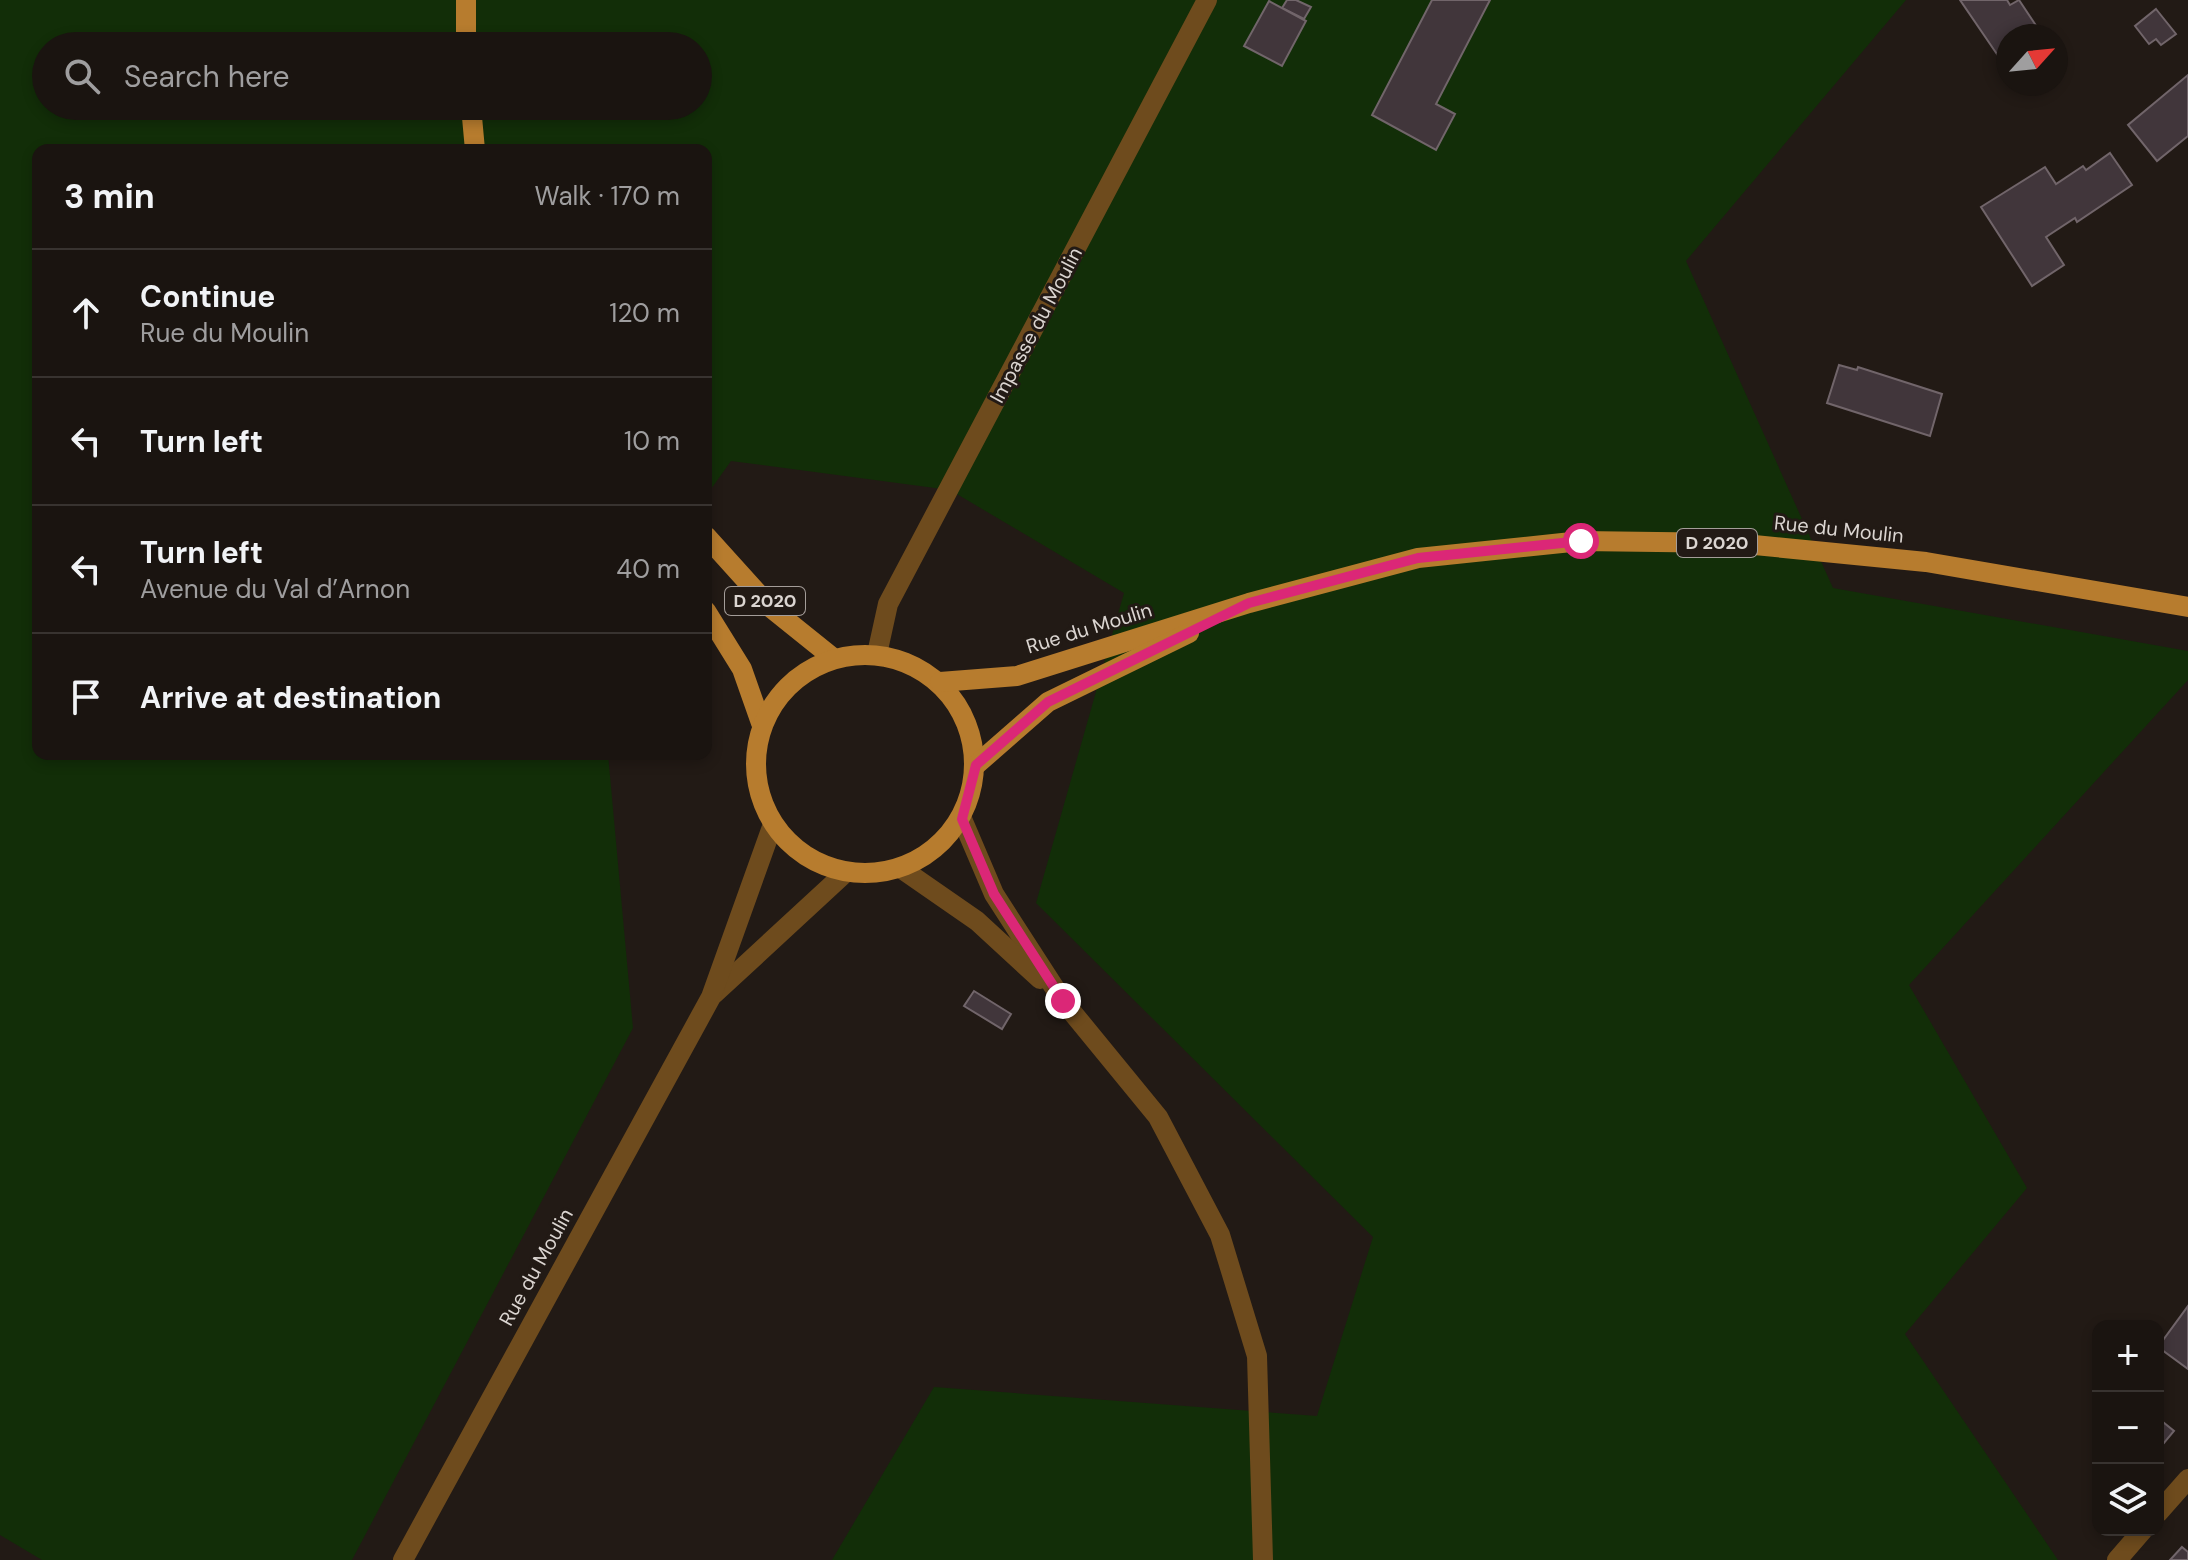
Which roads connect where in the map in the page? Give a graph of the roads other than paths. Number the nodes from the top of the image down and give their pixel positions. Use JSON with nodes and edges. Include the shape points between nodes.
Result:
{"nodes":[{"id":1,"x":466,"y":0,"type":"edge"},
{"id":2,"x":1207,"y":0,"type":"edge"},
{"id":3,"x":466,"y":32,"type":"edge"},
{"id":4,"x":472,"y":120,"type":"edge"},
{"id":5,"x":474,"y":144,"type":"edge"},
{"id":6,"x":712,"y":543,"type":"edge"},
{"id":7,"x":1249,"y":603,"type":"junction"},
{"id":8,"x":2188,"y":607,"type":"edge"},
{"id":9,"x":712,"y":621,"type":"edge"},
{"id":10,"x":877,"y":654,"type":"junction"},
{"id":11,"x":832,"y":657,"type":"junction"},
{"id":12,"x":940,"y":682,"type":"junction"},
{"id":13,"x":761,"y":723,"type":"junction"},
{"id":14,"x":976,"y":765,"type":"junction"},
{"id":15,"x":962,"y":819,"type":"junction"},
{"id":16,"x":773,"y":824,"type":"junction"},
{"id":17,"x":902,"y":869,"type":"junction"},
{"id":18,"x":845,"y":873,"type":"junction"},
{"id":19,"x":711,"y":997,"type":"junction"},
{"id":20,"x":1063,"y":1001,"type":"junction"},
{"id":21,"x":2188,"y":1479,"type":"edge"},
{"id":22,"x":2164,"y":1506,"type":"edge"},
{"id":23,"x":2138,"y":1536,"type":"edge"},
{"id":24,"x":403,"y":1560,"type":"edge"},
{"id":25,"x":1263,"y":1560,"type":"edge"},
{"id":26,"x":2117,"y":1560,"type":"edge"}],
"edges":[{"from":1,"to":3,"type":"main road"},
{"from":2,"to":10,"type":"street","name":"Impasse du Moulin","via":[[888,604]]},
{"from":4,"to":5,"type":"main road"},
{"from":6,"to":11,"type":"main road","number":"D 2020","via":[[771,608]]},
{"from":7,"to":8,"type":"main road","name":"Rue du Moulin","number":"D 2020","via":[[1418,558],[1596,541],[1734,543],[1926,562]]},
{"from":7,"to":12,"type":"main road","name":"Rue du Moulin","number":"D 2020","via":[[1017,676]]},
{"from":7,"to":14,"type":"main road","name":"Rue du Moulin","number":"D 2020","via":[[1048,702]]},
{"from":9,"to":13,"type":"main road","number":"D 2020","via":[[742,669]]},
{"from":10,"to":11,"type":"main road"},
{"from":10,"to":12,"type":"main road","via":[[917,665]]},
{"from":11,"to":13,"type":"main road","via":[[792,681]]},
{"from":12,"to":14,"type":"main road","via":[[963,719]]},
{"from":13,"to":16,"type":"main road","via":[[757,776]]},
{"from":14,"to":15,"type":"main road"},
{"from":15,"to":17,"type":"main road","via":[[936,846]]},
{"from":15,"to":20,"type":"street","via":[[994,894]]},
{"from":16,"to":18,"type":"main road","via":[[804,857]]},
{"from":16,"to":19,"type":"street","name":"Rue du Moulin"},
{"from":17,"to":18,"type":"main road"},
{"from":17,"to":20,"type":"street","via":[[977,921]]},
{"from":18,"to":19,"type":"street","name":"Rue du Moulin"},
{"from":19,"to":24,"type":"street","name":"Rue du Moulin"},
{"from":20,"to":25,"type":"street","via":[[1158,1117],[1220,1235],[1257,1356]]},
{"from":21,"to":22,"type":"street"},
{"from":23,"to":26,"type":"street"}]}
